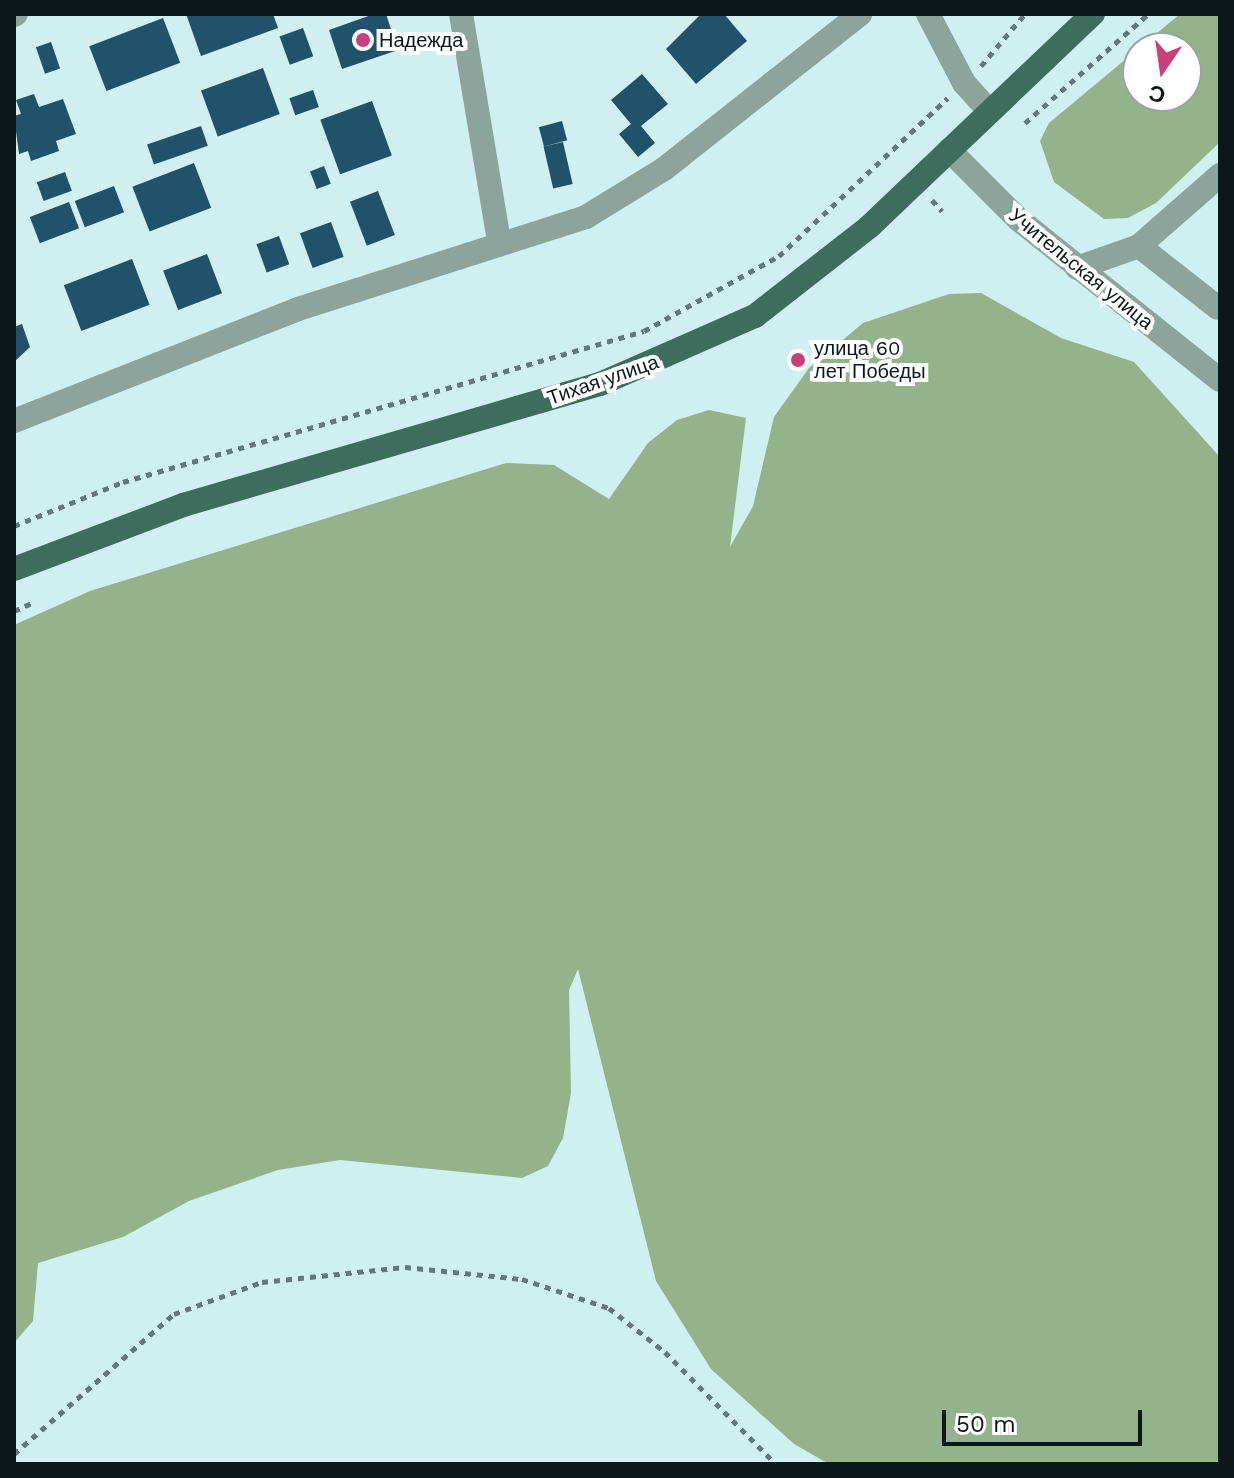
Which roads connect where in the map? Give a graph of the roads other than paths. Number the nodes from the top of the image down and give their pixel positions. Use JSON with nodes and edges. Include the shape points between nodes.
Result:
{"nodes":[{"id":1,"x":461,"y":14,"type":"edge"},
{"id":2,"x":860,"y":14,"type":"edge"},
{"id":3,"x":928,"y":14,"type":"edge"},
{"id":4,"x":1093,"y":14,"type":"edge"},
{"id":5,"x":989,"y":111,"type":"junction"},
{"id":6,"x":949,"y":150,"type":"junction"},
{"id":7,"x":1220,"y":175,"type":"edge"},
{"id":8,"x":499,"y":242,"type":"junction"},
{"id":9,"x":1139,"y":246,"type":"junction"},
{"id":10,"x":1077,"y":268,"type":"junction"},
{"id":11,"x":1218,"y":308,"type":"dead end"},
{"id":12,"x":1220,"y":380,"type":"edge"},
{"id":13,"x":14,"y":421,"type":"edge"},
{"id":14,"x":14,"y":569,"type":"edge"}],
"edges":[{"from":1,"to":8,"type":"street"},
{"from":2,"to":8,"type":"street","via":[[639,187],[586,217]]},
{"from":3,"to":5,"type":"street","via":[[964,83]]},
{"from":4,"to":5,"type":"main road","name":"Тихая улица"},
{"from":5,"to":6,"type":"main road","name":"Тихая улица"},
{"from":6,"to":10,"type":"street","name":"Учительская улица"},
{"from":6,"to":14,"type":"main road","name":"Тихая улица","via":[[820,267],[712,338],[600,384],[183,505]]},
{"from":7,"to":9,"type":"street"},
{"from":8,"to":13,"type":"street","via":[[298,309]]},
{"from":9,"to":10,"type":"street"},
{"from":9,"to":11,"type":"street"},
{"from":10,"to":12,"type":"street","name":"Учительская улица"}]}
